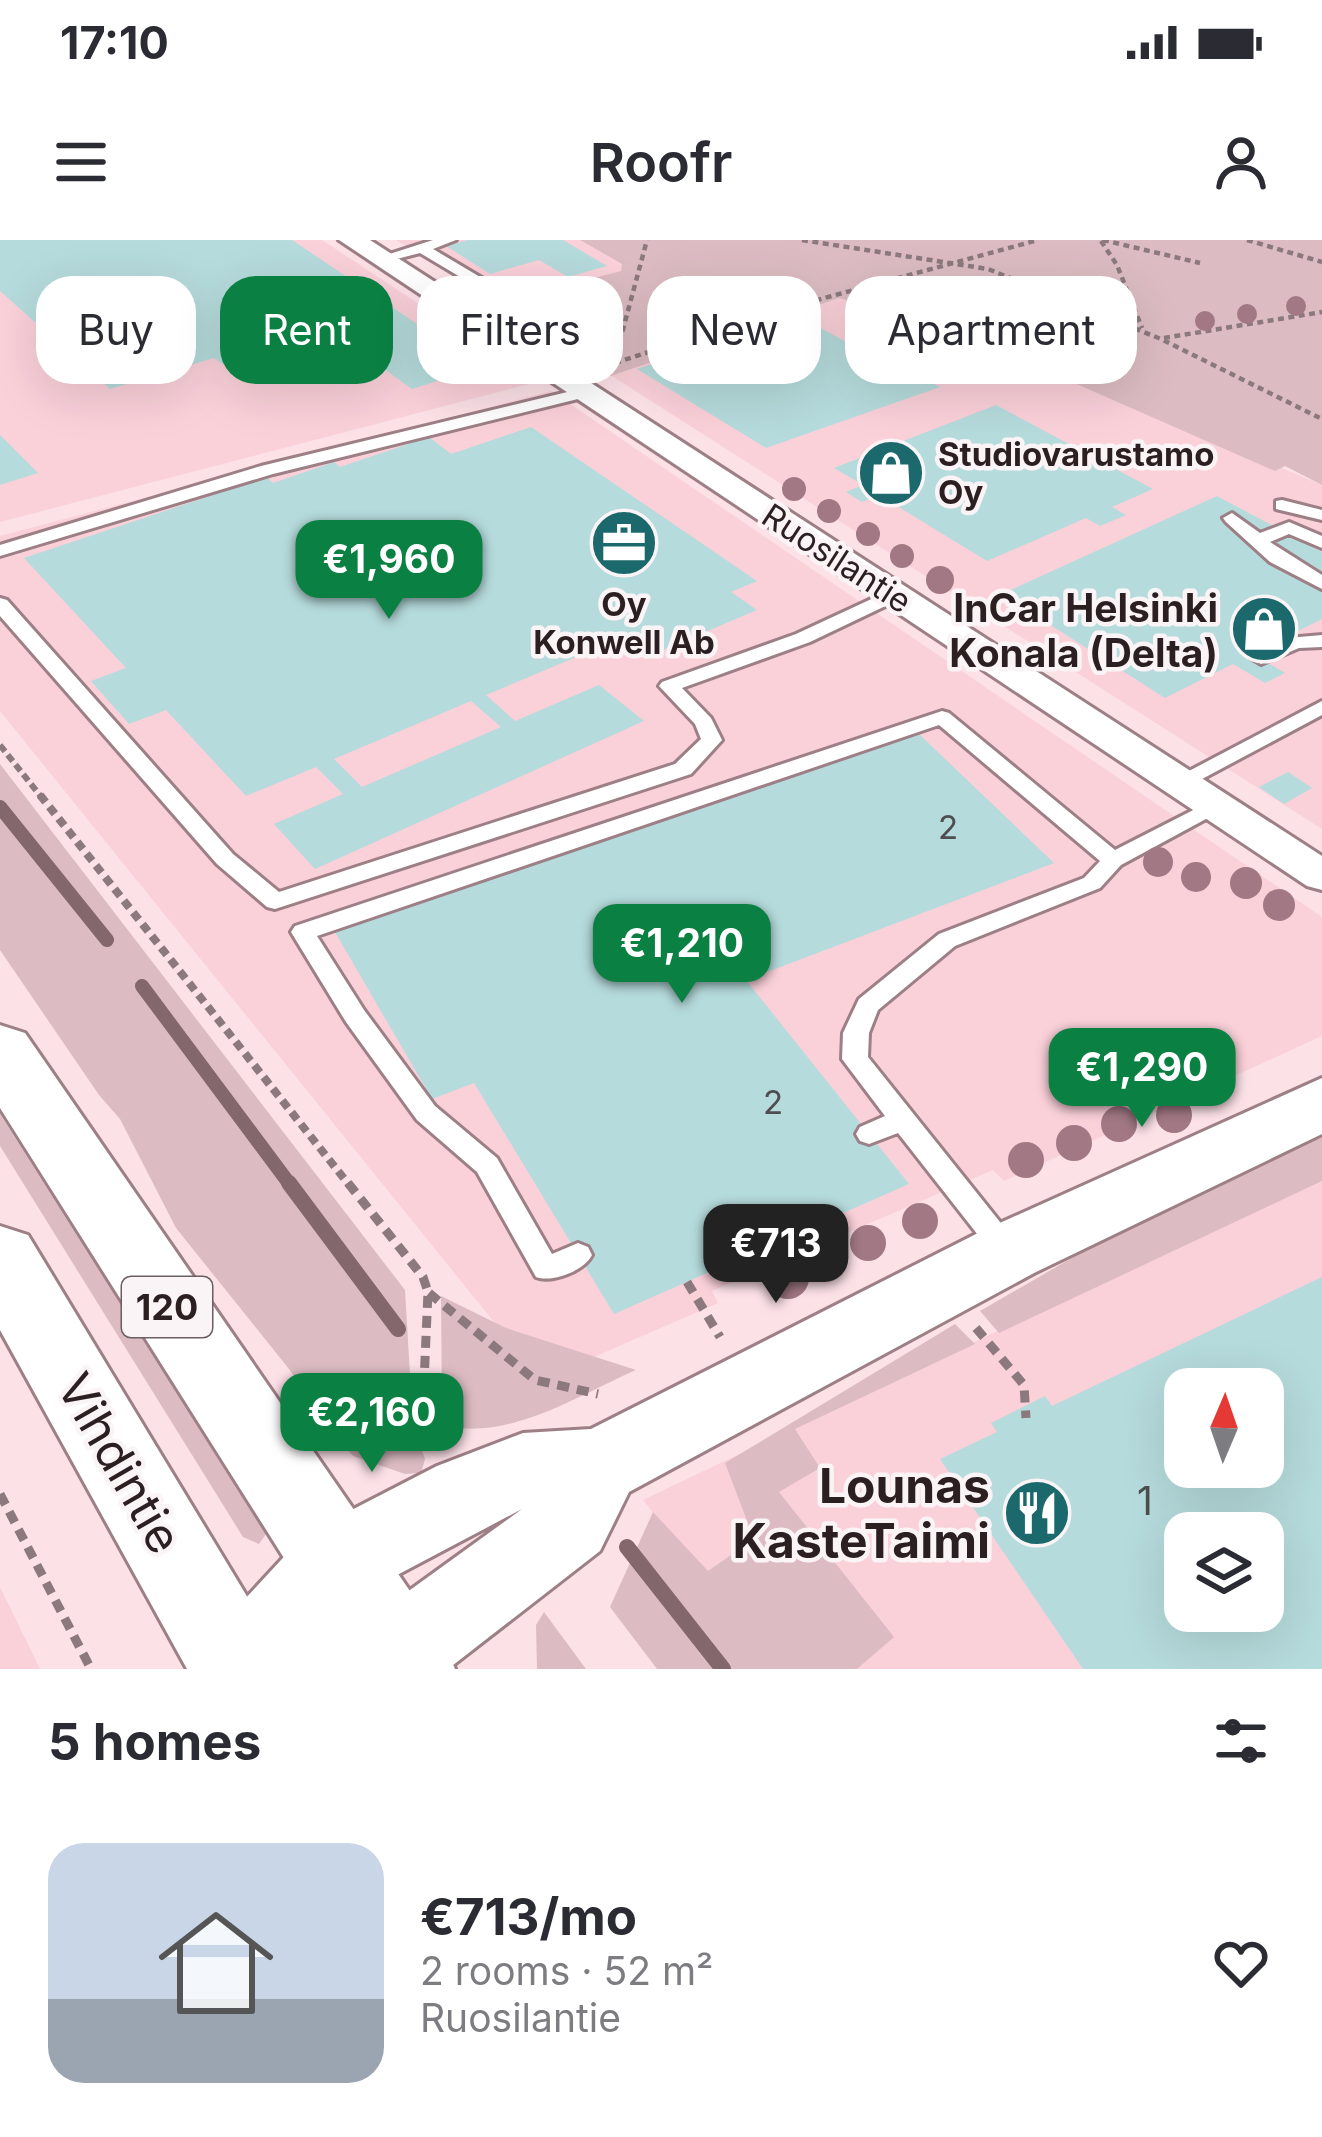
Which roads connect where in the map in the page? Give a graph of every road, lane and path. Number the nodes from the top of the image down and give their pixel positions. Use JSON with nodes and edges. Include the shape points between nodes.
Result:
{"nodes":[{"id":1,"x":352,"y":240,"type":"edge"},
{"id":2,"x":449,"y":240,"type":"edge"},
{"id":3,"x":647,"y":240,"type":"edge"},
{"id":4,"x":802,"y":240,"type":"edge"},
{"id":5,"x":1038,"y":240,"type":"edge"},
{"id":6,"x":1102,"y":240,"type":"edge"},
{"id":7,"x":1247,"y":240,"type":"edge"},
{"id":8,"x":422,"y":248,"type":"junction"},
{"id":9,"x":382,"y":259,"type":"junction"},
{"id":10,"x":1321,"y":260,"type":"edge"},
{"id":11,"x":962,"y":262,"type":"junction"},
{"id":12,"x":1200,"y":263,"type":"dead end"},
{"id":13,"x":469,"y":276,"type":"edge"},
{"id":14,"x":417,"y":279,"type":"edge"},
{"id":15,"x":1322,"y":312,"type":"edge"},
{"id":16,"x":1142,"y":328,"type":"dead end"},
{"id":17,"x":623,"y":329,"type":"edge"},
{"id":18,"x":1161,"y":339,"type":"junction"},
{"id":19,"x":623,"y":367,"type":"edge"},
{"id":20,"x":573,"y":384,"type":"edge"},
{"id":21,"x":602,"y":384,"type":"edge"},
{"id":22,"x":1319,"y":416,"type":"edge"},
{"id":23,"x":1282,"y":505,"type":"dead end"},
{"id":24,"x":1322,"y":515,"type":"edge"},
{"id":25,"x":1232,"y":518,"type":"dead end"},
{"id":26,"x":1258,"y":541,"type":"junction"},
{"id":27,"x":1322,"y":543,"type":"edge"},
{"id":28,"x":0,"y":551,"type":"edge"},
{"id":29,"x":1322,"y":583,"type":"edge"},
{"id":30,"x":893,"y":595,"type":"junction"},
{"id":31,"x":0,"y":604,"type":"edge"},
{"id":32,"x":1322,"y":641,"type":"edge"},
{"id":33,"x":1261,"y":658,"type":"dead end"},
{"id":34,"x":1322,"y":706,"type":"edge"},
{"id":35,"x":0,"y":745,"type":"edge"},
{"id":36,"x":1179,"y":782,"type":"junction"},
{"id":37,"x":1217,"y":807,"type":"junction"},
{"id":38,"x":1113,"y":860,"type":"junction"},
{"id":39,"x":1322,"y":876,"type":"edge"},
{"id":40,"x":0,"y":1051,"type":"edge"},
{"id":41,"x":1322,"y":1104,"type":"edge"},
{"id":42,"x":902,"y":1120,"type":"junction"},
{"id":43,"x":869,"y":1134,"type":"dead end"},
{"id":44,"x":1008,"y":1252,"type":"junction"},
{"id":45,"x":578,"y":1256,"type":"dead end"},
{"id":46,"x":0,"y":1258,"type":"edge"},
{"id":47,"x":687,"y":1282,"type":"dead end"},
{"id":48,"x":428,"y":1292,"type":"junction"},
{"id":49,"x":967,"y":1318,"type":"dead end"},
{"id":50,"x":720,"y":1336,"type":"dead end"},
{"id":51,"x":1027,"y":1418,"type":"dead end"},
{"id":52,"x":599,"y":1430,"type":"junction"},
{"id":53,"x":442,"y":1455,"type":"dead end"},
{"id":54,"x":0,"y":1494,"type":"edge"},
{"id":55,"x":335,"y":1563,"type":"junction"},
{"id":56,"x":402,"y":1661,"type":"edge"},
{"id":57,"x":91,"y":1669,"type":"edge"},
{"id":58,"x":240,"y":1669,"type":"edge"},
{"id":59,"x":261,"y":1669,"type":"edge"}],
"edges":[{"from":1,"to":9,"type":"street","name":"Ruosilantie"},
{"from":2,"to":8,"type":"lane"},
{"from":3,"to":17,"type":"path"},
{"from":4,"to":11,"type":"path"},
{"from":5,"to":11,"type":"path"},
{"from":6,"to":12,"type":"path"},
{"from":6,"to":16,"type":"path"},
{"from":7,"to":10,"type":"path"},
{"from":8,"to":9,"type":"lane"},
{"from":8,"to":13,"type":"lane"},
{"from":9,"to":14,"type":"street","name":"Ruosilantie"},
{"from":11,"to":18,"type":"path"},
{"from":11,"to":19,"type":"path","via":[[784,309]]},
{"from":15,"to":18,"type":"path"},
{"from":18,"to":22,"type":"path"},
{"from":20,"to":28,"type":"lane"},
{"from":21,"to":30,"type":"street","name":"Ruosilantie"},
{"from":23,"to":24,"type":"lane"},
{"from":25,"to":26,"type":"lane"},
{"from":26,"to":27,"type":"lane","via":[[1289,527]]},
{"from":26,"to":29,"type":"lane"},
{"from":30,"to":31,"type":"lane","via":[[669,686],[712,740],[683,770],[275,901],[225,859]]},
{"from":30,"to":36,"type":"street","name":"Ruosilantie"},
{"from":32,"to":33,"type":"lane","via":[[1295,642]]},
{"from":34,"to":36,"type":"lane"},
{"from":35,"to":48,"type":"path","via":[[379,1217]]},
{"from":36,"to":37,"type":"street","name":"Ruosilantie"},
{"from":37,"to":38,"type":"lane"},
{"from":37,"to":39,"type":"street","name":"Ruosilantie"},
{"from":38,"to":42,"type":"lane","via":[[1092,884],[947,940],[868,1005],[855,1059]]},
{"from":38,"to":45,"type":"lane","via":[[942,717],[303,932],[426,1113],[487,1165],[546,1270]]},
{"from":40,"to":55,"type":"main road","number":"120"},
{"from":41,"to":44,"type":"street"},
{"from":42,"to":43,"type":"lane"},
{"from":42,"to":44,"type":"lane"},
{"from":44,"to":52,"type":"street"},
{"from":46,"to":58,"type":"main road","name":"Vihdintie"},
{"from":47,"to":50,"type":"path"},
{"from":48,"to":52,"type":"path"},
{"from":48,"to":53,"type":"path","via":[[423,1406]]},
{"from":49,"to":51,"type":"path","via":[[1024,1385]]},
{"from":52,"to":55,"type":"street"},
{"from":52,"to":56,"type":"street","via":[[570,1523]]},
{"from":54,"to":57,"type":"path"},
{"from":55,"to":56,"type":"main road","number":"120"},
{"from":55,"to":58,"type":"street"},
{"from":56,"to":59,"type":"street"}]}
